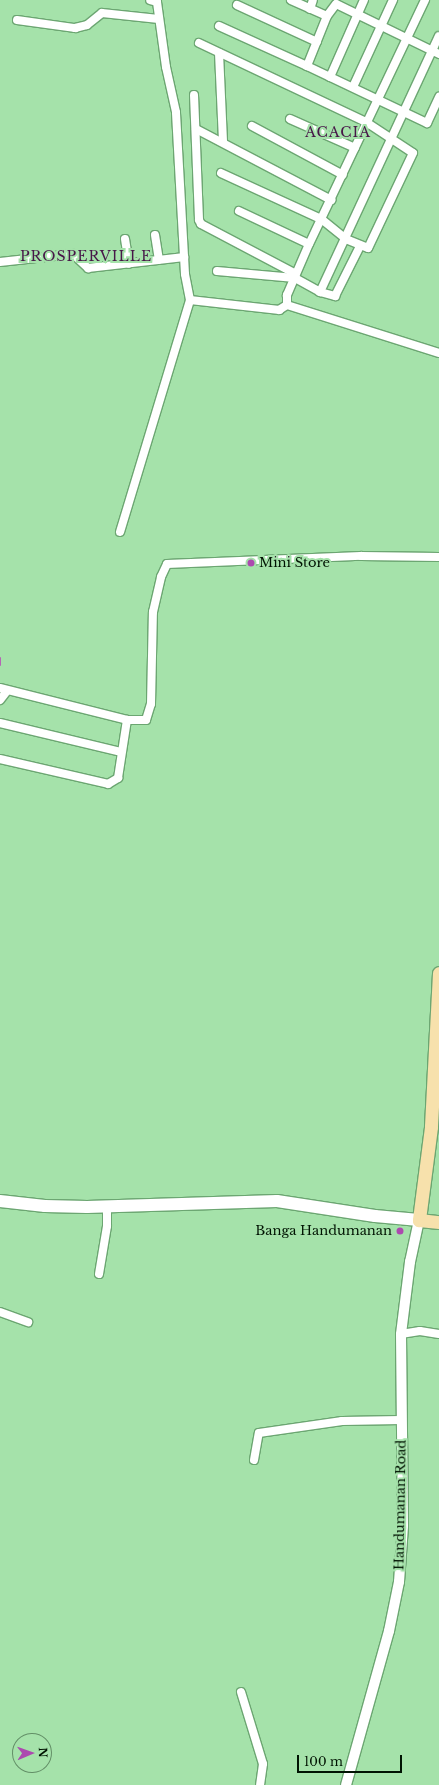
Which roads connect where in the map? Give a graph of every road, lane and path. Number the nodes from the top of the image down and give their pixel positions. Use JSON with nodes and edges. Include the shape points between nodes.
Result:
{"nodes":[{"id":1,"x":150,"y":0,"type":"edge"},
{"id":2,"x":292,"y":0,"type":"edge"},
{"id":3,"x":313,"y":0,"type":"edge"},
{"id":4,"x":364,"y":0,"type":"edge"},
{"id":5,"x":393,"y":0,"type":"edge"},
{"id":6,"x":425,"y":0,"type":"edge"},
{"id":7,"x":336,"y":2,"type":"edge"},
{"id":8,"x":237,"y":5,"type":"dead end"},
{"id":9,"x":310,"y":9,"type":"junction"},
{"id":10,"x":327,"y":16,"type":"junction"},
{"id":11,"x":357,"y":16,"type":"junction"},
{"id":12,"x":159,"y":19,"type":"junction"},
{"id":13,"x":17,"y":20,"type":"dead end"},
{"id":14,"x":219,"y":26,"type":"dead end"},
{"id":15,"x":381,"y":27,"type":"junction"},
{"id":16,"x":439,"y":36,"type":"edge"},
{"id":17,"x":406,"y":39,"type":"junction"},
{"id":18,"x":317,"y":42,"type":"junction"},
{"id":19,"x":198,"y":43,"type":"dead end"},
{"id":20,"x":436,"y":52,"type":"edge"},
{"id":21,"x":219,"y":53,"type":"junction"},
{"id":22,"x":307,"y":66,"type":"junction"},
{"id":23,"x":330,"y":77,"type":"junction"},
{"id":24,"x":353,"y":87,"type":"junction"},
{"id":25,"x":194,"y":95,"type":"dead end"},
{"id":26,"x":439,"y":97,"type":"edge"},
{"id":27,"x":378,"y":100,"type":"junction"},
{"id":28,"x":403,"y":111,"type":"junction"},
{"id":29,"x":290,"y":119,"type":"dead end"},
{"id":30,"x":366,"y":122,"type":"junction"},
{"id":31,"x":252,"y":126,"type":"dead end"},
{"id":32,"x":196,"y":129,"type":"junction"},
{"id":33,"x":390,"y":140,"type":"junction"},
{"id":34,"x":223,"y":142,"type":"junction"},
{"id":35,"x":355,"y":148,"type":"junction"},
{"id":36,"x":221,"y":173,"type":"dead end"},
{"id":37,"x":343,"y":175,"type":"junction"},
{"id":38,"x":331,"y":200,"type":"junction"},
{"id":39,"x":239,"y":211,"type":"dead end"},
{"id":40,"x":321,"y":219,"type":"junction"},
{"id":41,"x":155,"y":235,"type":"dead end"},
{"id":42,"x":125,"y":238,"type":"dead end"},
{"id":43,"x":346,"y":240,"type":"junction"},
{"id":44,"x":309,"y":244,"type":"junction"},
{"id":45,"x":360,"y":246,"type":"junction"},
{"id":46,"x":184,"y":257,"type":"junction"},
{"id":47,"x":159,"y":260,"type":"junction"},
{"id":48,"x":272,"y":261,"type":"junction"},
{"id":49,"x":0,"y":262,"type":"edge"},
{"id":50,"x":128,"y":264,"type":"junction"},
{"id":51,"x":217,"y":271,"type":"dead end"},
{"id":52,"x":267,"y":274,"type":"junction"},
{"id":53,"x":296,"y":276,"type":"junction"},
{"id":54,"x":320,"y":292,"type":"junction"},
{"id":55,"x":190,"y":300,"type":"junction"},
{"id":56,"x":287,"y":305,"type":"junction"},
{"id":57,"x":439,"y":353,"type":"edge"},
{"id":58,"x":120,"y":532,"type":"dead end"},
{"id":59,"x":439,"y":557,"type":"edge"},
{"id":60,"x":4,"y":689,"type":"edge"},
{"id":61,"x":0,"y":700,"type":"edge"},
{"id":62,"x":127,"y":720,"type":"junction"},
{"id":63,"x":0,"y":723,"type":"edge"},
{"id":64,"x":121,"y":752,"type":"junction"},
{"id":65,"x":0,"y":759,"type":"edge"},
{"id":66,"x":439,"y":973,"type":"edge"},
{"id":67,"x":437,"y":1022,"type":"edge"},
{"id":68,"x":435,"y":1128,"type":"edge"},
{"id":69,"x":0,"y":1201,"type":"edge"},
{"id":70,"x":107,"y":1207,"type":"junction"},
{"id":71,"x":420,"y":1220,"type":"junction"},
{"id":72,"x":439,"y":1222,"type":"edge"},
{"id":73,"x":99,"y":1274,"type":"dead end"},
{"id":74,"x":0,"y":1312,"type":"edge"},
{"id":75,"x":28,"y":1322,"type":"dead end"},
{"id":76,"x":401,"y":1334,"type":"junction"},
{"id":77,"x":438,"y":1335,"type":"edge"},
{"id":78,"x":401,"y":1420,"type":"junction"},
{"id":79,"x":254,"y":1460,"type":"dead end"},
{"id":80,"x":241,"y":1692,"type":"dead end"},
{"id":81,"x":260,"y":1785,"type":"edge"},
{"id":82,"x":346,"y":1785,"type":"edge"}],
"edges":[{"from":1,"to":12,"type":"street","via":[[157,2]]},
{"from":2,"to":9,"type":"street"},
{"from":3,"to":9,"type":"street"},
{"from":4,"to":11,"type":"street"},
{"from":5,"to":15,"type":"street"},
{"from":6,"to":17,"type":"street"},
{"from":7,"to":10,"type":"street"},
{"from":7,"to":11,"type":"street"},
{"from":8,"to":18,"type":"street"},
{"from":9,"to":10,"type":"street"},
{"from":10,"to":18,"type":"street"},
{"from":11,"to":15,"type":"street"},
{"from":11,"to":23,"type":"street"},
{"from":12,"to":13,"type":"street","via":[[102,12],[88,26],[75,28]]},
{"from":12,"to":46,"type":"street","via":[[176,112]]},
{"from":14,"to":22,"type":"street"},
{"from":15,"to":17,"type":"street"},
{"from":15,"to":24,"type":"street"},
{"from":16,"to":20,"type":"street"},
{"from":17,"to":20,"type":"street"},
{"from":17,"to":27,"type":"street"},
{"from":18,"to":22,"type":"street"},
{"from":19,"to":21,"type":"street"},
{"from":20,"to":28,"type":"street"},
{"from":21,"to":30,"type":"street"},
{"from":21,"to":34,"type":"street"},
{"from":22,"to":23,"type":"street"},
{"from":23,"to":24,"type":"street"},
{"from":24,"to":27,"type":"street"},
{"from":25,"to":32,"type":"street"},
{"from":26,"to":28,"type":"street","via":[[427,123]]},
{"from":27,"to":28,"type":"street"},
{"from":27,"to":30,"type":"street"},
{"from":28,"to":33,"type":"street"},
{"from":29,"to":35,"type":"street"},
{"from":30,"to":33,"type":"street"},
{"from":30,"to":35,"type":"street"},
{"from":31,"to":37,"type":"street"},
{"from":32,"to":34,"type":"street"},
{"from":32,"to":48,"type":"street","via":[[201,224]]},
{"from":33,"to":43,"type":"street"},
{"from":33,"to":45,"type":"street","via":[[413,153],[369,247]]},
{"from":34,"to":38,"type":"street"},
{"from":35,"to":37,"type":"street"},
{"from":36,"to":40,"type":"street"},
{"from":37,"to":38,"type":"street"},
{"from":38,"to":40,"type":"street"},
{"from":39,"to":44,"type":"street"},
{"from":40,"to":43,"type":"street"},
{"from":40,"to":44,"type":"street"},
{"from":41,"to":47,"type":"street"},
{"from":42,"to":50,"type":"street"},
{"from":43,"to":45,"type":"street"},
{"from":43,"to":54,"type":"street"},
{"from":44,"to":53,"type":"street"},
{"from":45,"to":54,"type":"street","via":[[336,294],[332,296]]},
{"from":46,"to":47,"type":"street"},
{"from":46,"to":55,"type":"street","via":[[187,294]]},
{"from":47,"to":50,"type":"street"},
{"from":48,"to":52,"type":"street"},
{"from":48,"to":53,"type":"street"},
{"from":49,"to":50,"type":"street","via":[[73,254],[84,267]]},
{"from":51,"to":52,"type":"street"},
{"from":52,"to":53,"type":"street"},
{"from":53,"to":54,"type":"street"},
{"from":53,"to":56,"type":"street","via":[[287,295]]},
{"from":55,"to":56,"type":"street","via":[[278,310]]},
{"from":55,"to":58,"type":"street"},
{"from":56,"to":57,"type":"street"},
{"from":59,"to":62,"type":"street","via":[[361,556],[167,564],[161,577],[153,612],[150,715],[146,720]]},
{"from":60,"to":61,"type":"street"},
{"from":60,"to":62,"type":"street"},
{"from":62,"to":64,"type":"street"},
{"from":63,"to":64,"type":"street"},
{"from":64,"to":65,"type":"street","via":[[118,778],[108,784]]},
{"from":66,"to":67,"type":"main road"},
{"from":67,"to":68,"type":"main road"},
{"from":68,"to":71,"type":"main road"},
{"from":69,"to":70,"type":"main road","via":[[22,1205]]},
{"from":70,"to":71,"type":"main road","via":[[277,1201]]},
{"from":70,"to":73,"type":"street","via":[[107,1226]]},
{"from":71,"to":72,"type":"main road"},
{"from":71,"to":76,"type":"street","name":"Handumanan Road","via":[[410,1262]]},
{"from":74,"to":75,"type":"street"},
{"from":76,"to":77,"type":"street","via":[[420,1330]]},
{"from":76,"to":78,"type":"street","name":"Handumanan Road"},
{"from":78,"to":79,"type":"street","via":[[342,1421],[258,1433]]},
{"from":78,"to":82,"type":"street","name":"Handumanan Road","via":[[403,1526],[400,1582]]},
{"from":80,"to":81,"type":"street","via":[[263,1764]]}]}
